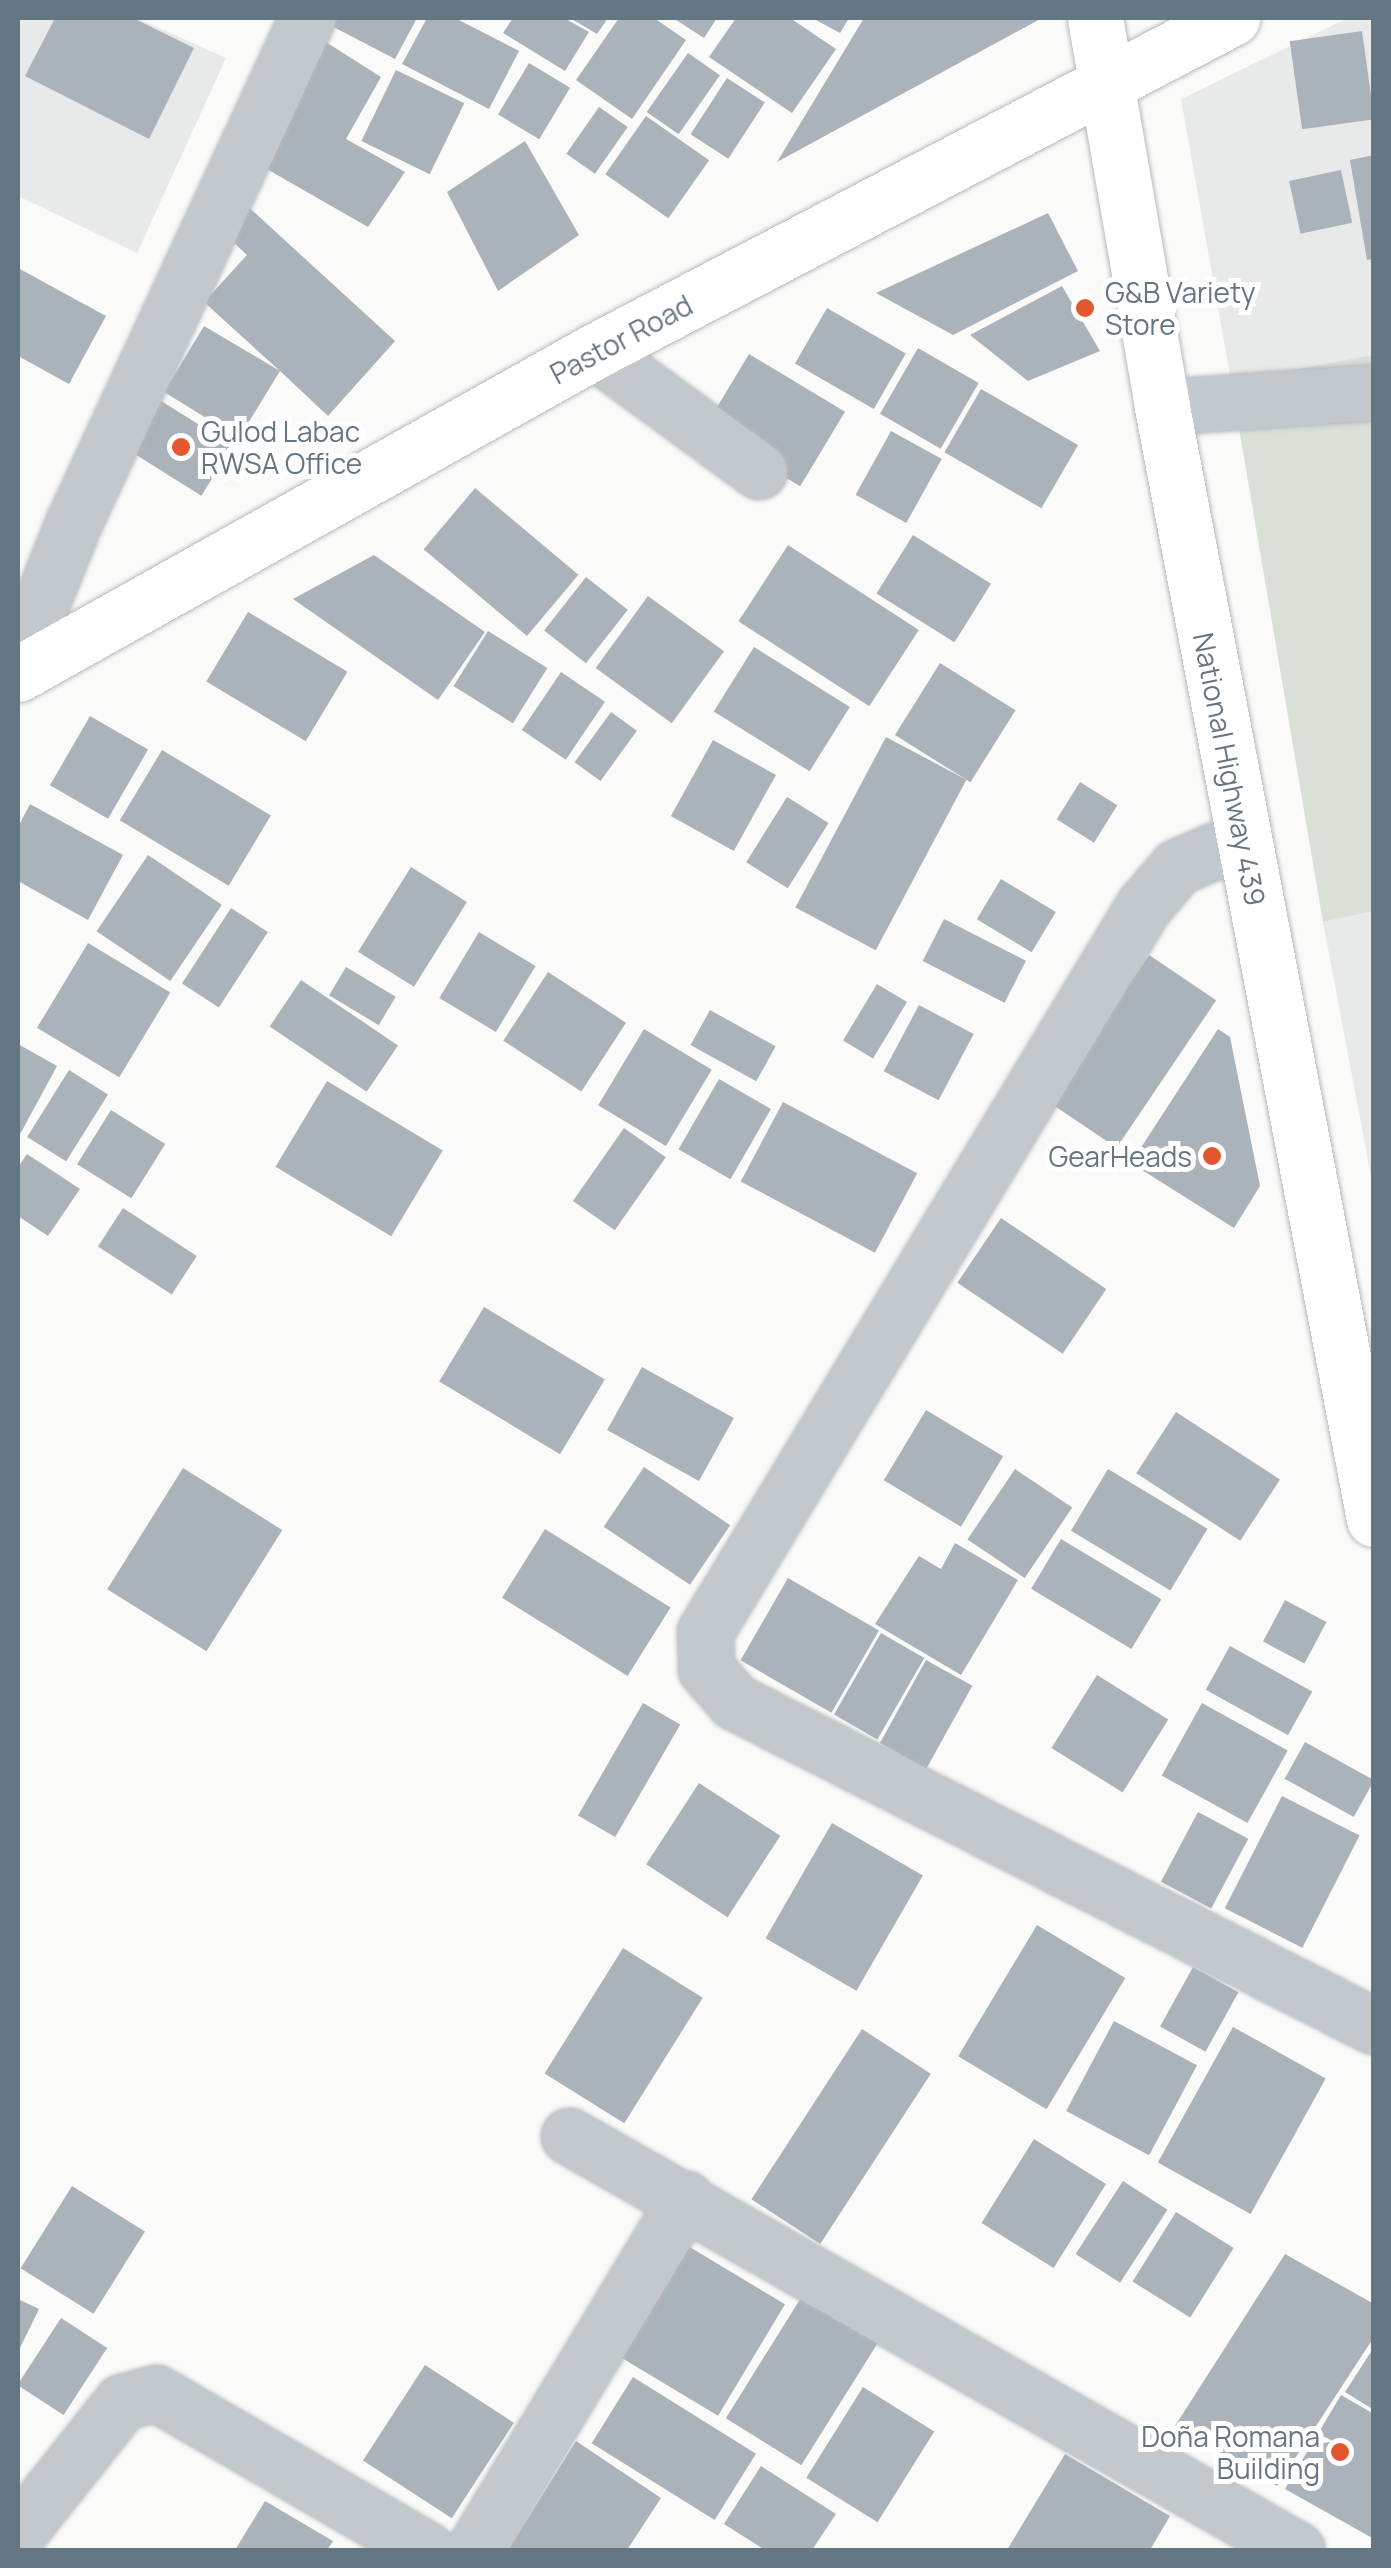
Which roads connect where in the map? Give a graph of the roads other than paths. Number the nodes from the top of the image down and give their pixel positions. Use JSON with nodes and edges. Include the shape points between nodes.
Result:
{"nodes":[{"id":1,"x":307,"y":18,"type":"edge"},
{"id":2,"x":1095,"y":18,"type":"edge"},
{"id":3,"x":1232,"y":18,"type":"edge"},
{"id":4,"x":1105,"y":88,"type":"junction"},
{"id":5,"x":595,"y":351,"type":"junction"},
{"id":6,"x":1374,"y":392,"type":"edge"},
{"id":7,"x":1162,"y":407,"type":"junction"},
{"id":8,"x":759,"y":471,"type":"dead end"},
{"id":9,"x":20,"y":650,"type":"edge"},
{"id":10,"x":1245,"y":849,"type":"junction"},
{"id":11,"x":1374,"y":1518,"type":"edge"},
{"id":12,"x":1374,"y":2026,"type":"edge"},
{"id":13,"x":570,"y":2136,"type":"dead end"},
{"id":14,"x":686,"y":2199,"type":"junction"},
{"id":15,"x":18,"y":2534,"type":"edge"},
{"id":16,"x":427,"y":2550,"type":"edge"},
{"id":17,"x":474,"y":2550,"type":"edge"},
{"id":18,"x":1298,"y":2550,"type":"edge"}],
"edges":[{"from":1,"to":9,"type":"street"},
{"from":2,"to":4,"type":"main road","name":"National Highway 439"},
{"from":3,"to":4,"type":"main road","name":"Pastor Road"},
{"from":4,"to":5,"type":"main road","name":"Pastor Road"},
{"from":4,"to":7,"type":"main road","name":"National Highway 439"},
{"from":5,"to":8,"type":"street"},
{"from":5,"to":9,"type":"main road","name":"Pastor Road"},
{"from":6,"to":7,"type":"street"},
{"from":7,"to":10,"type":"main road","name":"National Highway 439"},
{"from":10,"to":11,"type":"main road","name":"National Highway 439"},
{"from":10,"to":12,"type":"street","via":[[1214,851],[1177,867],[1143,907],[704,1632],[706,1670],[735,1702]]},
{"from":13,"to":14,"type":"street"},
{"from":14,"to":17,"type":"street"},
{"from":14,"to":18,"type":"street"},
{"from":15,"to":16,"type":"street","via":[[122,2402],[156,2393]]}]}
